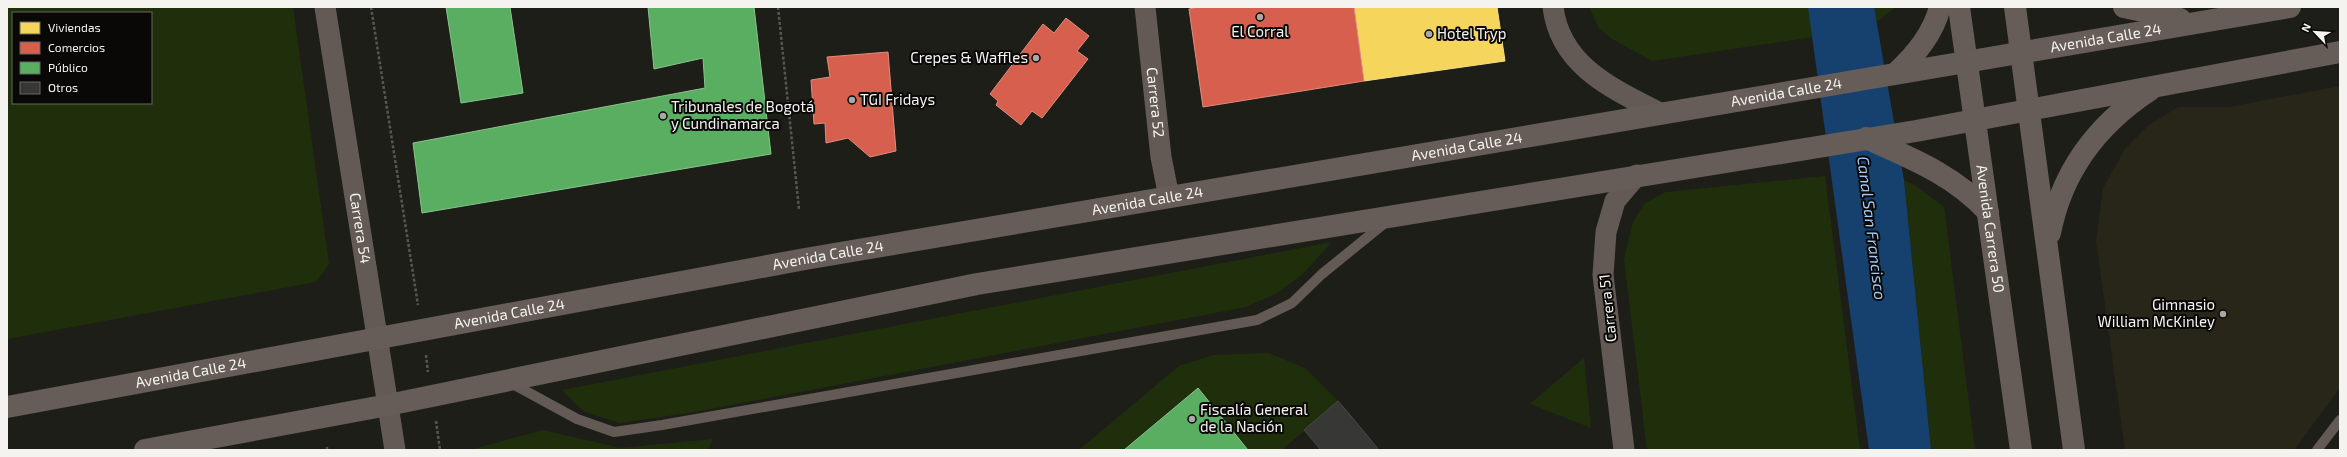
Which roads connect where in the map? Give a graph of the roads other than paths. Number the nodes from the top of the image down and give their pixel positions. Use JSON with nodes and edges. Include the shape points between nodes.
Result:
{"nodes":[{"id":1,"x":325,"y":7,"type":"edge"},
{"id":2,"x":1145,"y":7,"type":"edge"},
{"id":3,"x":1553,"y":7,"type":"edge"},
{"id":4,"x":1940,"y":7,"type":"edge"},
{"id":5,"x":1959,"y":7,"type":"edge"},
{"id":6,"x":2015,"y":7,"type":"edge"},
{"id":7,"x":2124,"y":7,"type":"edge"},
{"id":8,"x":2290,"y":7,"type":"edge"},
{"id":9,"x":2203,"y":21,"type":"junction"},
{"id":10,"x":2021,"y":52,"type":"junction"},
{"id":11,"x":2340,"y":52,"type":"edge"},
{"id":12,"x":1967,"y":61,"type":"junction"},
{"id":13,"x":1896,"y":73,"type":"junction"},
{"id":14,"x":2156,"y":86,"type":"junction"},
{"id":15,"x":2029,"y":110,"type":"junction"},
{"id":16,"x":1660,"y":113,"type":"junction"},
{"id":17,"x":1976,"y":120,"type":"junction"},
{"id":18,"x":1866,"y":138,"type":"junction"},
{"id":19,"x":1637,"y":175,"type":"junction"},
{"id":20,"x":1169,"y":197,"type":"junction"},
{"id":21,"x":1988,"y":212,"type":"junction"},
{"id":22,"x":1392,"y":216,"type":"junction"},
{"id":23,"x":2048,"y":244,"type":"junction"},
{"id":24,"x":378,"y":338,"type":"junction"},
{"id":25,"x":506,"y":381,"type":"junction"},
{"id":26,"x":388,"y":405,"type":"junction"},
{"id":27,"x":7,"y":407,"type":"edge"},
{"id":28,"x":2340,"y":420,"type":"edge"},
{"id":29,"x":145,"y":450,"type":"edge"},
{"id":30,"x":396,"y":450,"type":"edge"},
{"id":31,"x":1624,"y":450,"type":"edge"},
{"id":32,"x":2020,"y":450,"type":"edge"},
{"id":33,"x":2074,"y":450,"type":"edge"},
{"id":34,"x":2317,"y":450,"type":"edge"}],
"edges":[{"from":1,"to":24,"type":"street","name":"Carrera 54"},
{"from":2,"to":20,"type":"street","name":"Carrera 52","via":[[1161,157]]},
{"from":3,"to":16,"type":"street","via":[[1554,19],[1562,38],[1575,58],[1605,85]]},
{"from":4,"to":13,"type":"main road","via":[[1929,35]]},
{"from":5,"to":12,"type":"main road","name":"Avenida Carrera 50"},
{"from":6,"to":10,"type":"main road"},
{"from":7,"to":9,"type":"main road","via":[[2170,18]]},
{"from":8,"to":9,"type":"main road","name":"Avenida Calle 24"},
{"from":9,"to":10,"type":"main road","name":"Avenida Calle 24"},
{"from":10,"to":12,"type":"main road","name":"Avenida Calle 24"},
{"from":10,"to":15,"type":"main road"},
{"from":11,"to":14,"type":"main road"},
{"from":12,"to":13,"type":"main road","name":"Avenida Calle 24"},
{"from":12,"to":17,"type":"main road","name":"Avenida Carrera 50"},
{"from":13,"to":16,"type":"main road","name":"Avenida Calle 24"},
{"from":14,"to":15,"type":"main road"},
{"from":14,"to":23,"type":"main road","via":[[2108,122],[2088,146],[2073,168],[2062,192]]},
{"from":15,"to":17,"type":"main road"},
{"from":15,"to":23,"type":"main road"},
{"from":16,"to":20,"type":"main road","name":"Avenida Calle 24"},
{"from":17,"to":18,"type":"main road"},
{"from":17,"to":21,"type":"main road","name":"Avenida Carrera 50"},
{"from":18,"to":19,"type":"main road"},
{"from":18,"to":21,"type":"main road","via":[[1927,166],[1958,184]]},
{"from":19,"to":22,"type":"main road"},
{"from":19,"to":31,"type":"street","name":"Carrera 51","via":[[1615,201],[1606,232],[1603,275]]},
{"from":20,"to":24,"type":"main road","name":"Avenida Calle 24","via":[[813,258]]},
{"from":21,"to":32,"type":"main road","name":"Avenida Carrera 50"},
{"from":22,"to":25,"type":"main road","via":[[978,284]]},
{"from":22,"to":25,"type":"lane","via":[[1322,274],[1292,303],[1257,320],[662,426],[614,432],[577,419]]},
{"from":23,"to":33,"type":"main road"},
{"from":24,"to":26,"type":"street","name":"Carrera 54"},
{"from":24,"to":27,"type":"main road","name":"Avenida Calle 24"},
{"from":25,"to":26,"type":"main road"},
{"from":26,"to":29,"type":"main road"},
{"from":26,"to":30,"type":"street","name":"Carrera 54"},
{"from":28,"to":34,"type":"lane"}]}
